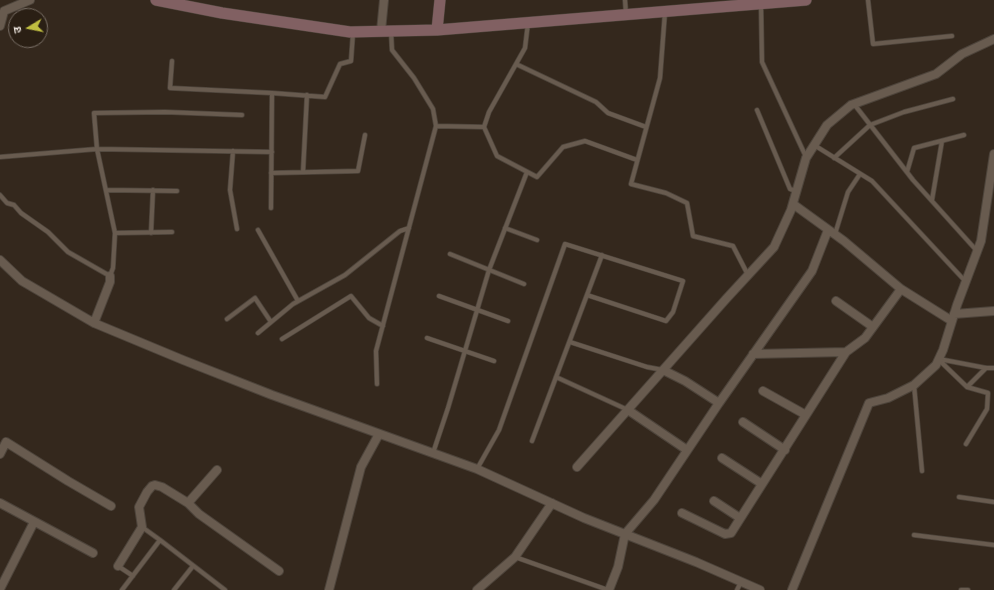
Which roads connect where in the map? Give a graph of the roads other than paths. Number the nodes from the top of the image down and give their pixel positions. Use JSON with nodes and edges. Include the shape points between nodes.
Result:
{"nodes":[{"id":1,"x":30,"y":0,"type":"edge"},
{"id":2,"x":156,"y":0,"type":"edge"},
{"id":3,"x":384,"y":0,"type":"edge"},
{"id":4,"x":440,"y":0,"type":"edge"},
{"id":5,"x":625,"y":0,"type":"edge"},
{"id":6,"x":806,"y":0,"type":"edge"},
{"id":7,"x":868,"y":0,"type":"edge"},
{"id":8,"x":789,"y":1,"type":"edge"},
{"id":9,"x":762,"y":4,"type":"junction"},
{"id":10,"x":665,"y":11,"type":"junction"},
{"id":11,"x":626,"y":15,"type":"junction"},
{"id":12,"x":528,"y":23,"type":"junction"},
{"id":13,"x":0,"y":26,"type":"edge"},
{"id":14,"x":437,"y":30,"type":"junction"},
{"id":15,"x":386,"y":31,"type":"junction"},
{"id":16,"x":353,"y":32,"type":"junction"},
{"id":17,"x":952,"y":36,"type":"dead end"},
{"id":18,"x":994,"y":39,"type":"edge"},
{"id":19,"x":172,"y":61,"type":"dead end"},
{"id":20,"x":516,"y":64,"type":"junction"},
{"id":21,"x":272,"y":93,"type":"junction"},
{"id":22,"x":307,"y":95,"type":"junction"},
{"id":23,"x":953,"y":99,"type":"dead end"},
{"id":24,"x":854,"y":104,"type":"junction"},
{"id":25,"x":757,"y":110,"type":"dead end"},
{"id":26,"x":242,"y":115,"type":"dead end"},
{"id":27,"x":436,"y":126,"type":"junction"},
{"id":28,"x":870,"y":126,"type":"junction"},
{"id":29,"x":484,"y":127,"type":"junction"},
{"id":30,"x":646,"y":127,"type":"junction"},
{"id":31,"x":365,"y":135,"type":"dead end"},
{"id":32,"x":964,"y":135,"type":"dead end"},
{"id":33,"x":942,"y":141,"type":"junction"},
{"id":34,"x":814,"y":145,"type":"junction"},
{"id":35,"x":97,"y":149,"type":"junction"},
{"id":36,"x":233,"y":151,"type":"junction"},
{"id":37,"x":272,"y":152,"type":"junction"},
{"id":38,"x":994,"y":154,"type":"edge"},
{"id":39,"x":0,"y":157,"type":"edge"},
{"id":40,"x":806,"y":158,"type":"junction"},
{"id":41,"x":834,"y":158,"type":"junction"},
{"id":42,"x":637,"y":160,"type":"junction"},
{"id":43,"x":993,"y":170,"type":"edge"},
{"id":44,"x":303,"y":172,"type":"junction"},
{"id":45,"x":527,"y":172,"type":"junction"},
{"id":46,"x":907,"y":172,"type":"junction"},
{"id":47,"x":271,"y":173,"type":"junction"},
{"id":48,"x":860,"y":174,"type":"junction"},
{"id":49,"x":106,"y":190,"type":"junction"},
{"id":50,"x":153,"y":190,"type":"junction"},
{"id":51,"x":176,"y":191,"type":"dead end"},
{"id":52,"x":796,"y":191,"type":"junction"},
{"id":53,"x":0,"y":195,"type":"edge"},
{"id":54,"x":932,"y":200,"type":"junction"},
{"id":55,"x":793,"y":204,"type":"junction"},
{"id":56,"x":271,"y":208,"type":"dead end"},
{"id":57,"x":409,"y":228,"type":"junction"},
{"id":58,"x":505,"y":228,"type":"junction"},
{"id":59,"x":237,"y":229,"type":"dead end"},
{"id":60,"x":258,"y":230,"type":"dead end"},
{"id":61,"x":172,"y":232,"type":"dead end"},
{"id":62,"x":831,"y":232,"type":"junction"},
{"id":63,"x":115,"y":233,"type":"junction"},
{"id":64,"x":151,"y":233,"type":"junction"},
{"id":65,"x":537,"y":240,"type":"dead end"},
{"id":66,"x":978,"y":251,"type":"junction"},
{"id":67,"x":450,"y":254,"type":"dead end"},
{"id":68,"x":602,"y":255,"type":"junction"},
{"id":69,"x":0,"y":260,"type":"edge"},
{"id":70,"x":489,"y":270,"type":"junction"},
{"id":71,"x":748,"y":275,"type":"junction"},
{"id":72,"x":110,"y":276,"type":"junction"},
{"id":73,"x":966,"y":282,"type":"junction"},
{"id":74,"x":524,"y":284,"type":"dead end"},
{"id":75,"x":901,"y":289,"type":"junction"},
{"id":76,"x":587,"y":295,"type":"junction"},
{"id":77,"x":439,"y":296,"type":"dead end"},
{"id":78,"x":298,"y":301,"type":"junction"},
{"id":79,"x":836,"y":301,"type":"dead end"},
{"id":80,"x":477,"y":310,"type":"junction"},
{"id":81,"x":994,"y":311,"type":"edge"},
{"id":82,"x":953,"y":318,"type":"junction"},
{"id":83,"x":226,"y":320,"type":"dead end"},
{"id":84,"x":508,"y":321,"type":"dead end"},
{"id":85,"x":271,"y":322,"type":"junction"},
{"id":86,"x":94,"y":323,"type":"junction"},
{"id":87,"x":383,"y":326,"type":"junction"},
{"id":88,"x":873,"y":327,"type":"junction"},
{"id":89,"x":258,"y":333,"type":"dead end"},
{"id":90,"x":427,"y":338,"type":"dead end"},
{"id":91,"x":282,"y":339,"type":"dead end"},
{"id":92,"x":570,"y":342,"type":"junction"},
{"id":93,"x":465,"y":351,"type":"junction"},
{"id":94,"x":846,"y":352,"type":"junction"},
{"id":95,"x":753,"y":354,"type":"junction"},
{"id":96,"x":939,"y":359,"type":"junction"},
{"id":97,"x":494,"y":361,"type":"dead end"},
{"id":98,"x":986,"y":368,"type":"junction"},
{"id":99,"x":994,"y":368,"type":"edge"},
{"id":100,"x":663,"y":370,"type":"junction"},
{"id":101,"x":556,"y":377,"type":"junction"},
{"id":102,"x":377,"y":384,"type":"dead end"},
{"id":103,"x":914,"y":385,"type":"junction"},
{"id":104,"x":967,"y":387,"type":"junction"},
{"id":105,"x":763,"y":391,"type":"dead end"},
{"id":106,"x":719,"y":403,"type":"junction"},
{"id":107,"x":628,"y":410,"type":"junction"},
{"id":108,"x":806,"y":415,"type":"junction"},
{"id":109,"x":743,"y":422,"type":"dead end"},
{"id":110,"x":379,"y":434,"type":"junction"},
{"id":111,"x":532,"y":441,"type":"dead end"},
{"id":112,"x":966,"y":444,"type":"dead end"},
{"id":113,"x":687,"y":450,"type":"junction"},
{"id":114,"x":785,"y":450,"type":"junction"},
{"id":115,"x":432,"y":453,"type":"junction"},
{"id":116,"x":0,"y":454,"type":"edge"},
{"id":117,"x":722,"y":458,"type":"dead end"},
{"id":118,"x":577,"y":467,"type":"dead end"},
{"id":119,"x":477,"y":469,"type":"junction"},
{"id":120,"x":217,"y":470,"type":"dead end"},
{"id":121,"x":922,"y":470,"type":"dead end"},
{"id":122,"x":762,"y":484,"type":"junction"},
{"id":123,"x":959,"y":497,"type":"dead end"},
{"id":124,"x":714,"y":501,"type":"dead end"},
{"id":125,"x":994,"y":502,"type":"edge"},
{"id":126,"x":0,"y":503,"type":"edge"},
{"id":127,"x":188,"y":503,"type":"junction"},
{"id":128,"x":552,"y":503,"type":"junction"},
{"id":129,"x":111,"y":506,"type":"dead end"},
{"id":130,"x":682,"y":513,"type":"dead end"},
{"id":131,"x":740,"y":518,"type":"junction"},
{"id":132,"x":34,"y":522,"type":"junction"},
{"id":133,"x":142,"y":527,"type":"junction"},
{"id":134,"x":626,"y":534,"type":"junction"},
{"id":135,"x":914,"y":536,"type":"dead end"},
{"id":136,"x":160,"y":540,"type":"junction"},
{"id":137,"x":994,"y":545,"type":"edge"},
{"id":138,"x":93,"y":552,"type":"dead end"},
{"id":139,"x":515,"y":557,"type":"junction"},
{"id":140,"x":118,"y":566,"type":"joint"},
{"id":141,"x":193,"y":566,"type":"junction"},
{"id":142,"x":279,"y":571,"type":"dead end"},
{"id":143,"x":133,"y":576,"type":"junction"},
{"id":144,"x":741,"y":582,"type":"junction"},
{"id":145,"x":0,"y":589,"type":"edge"},
{"id":146,"x":122,"y":590,"type":"edge"},
{"id":147,"x":174,"y":590,"type":"edge"},
{"id":148,"x":225,"y":590,"type":"edge"},
{"id":149,"x":329,"y":590,"type":"edge"},
{"id":150,"x":477,"y":590,"type":"edge"},
{"id":151,"x":608,"y":590,"type":"edge"},
{"id":152,"x":737,"y":590,"type":"edge"},
{"id":153,"x":760,"y":590,"type":"edge"},
{"id":154,"x":792,"y":590,"type":"edge"},
{"id":155,"x":961,"y":590,"type":"edge"},
{"id":156,"x":968,"y":590,"type":"edge"}],
"edges":[{"from":1,"to":13,"type":"street","via":[[4,11]]},
{"from":2,"to":16,"type":"street","via":[[222,13]]},
{"from":3,"to":15,"type":"street"},
{"from":4,"to":14,"type":"street"},
{"from":5,"to":11,"type":"lane"},
{"from":6,"to":8,"type":"street"},
{"from":7,"to":17,"type":"lane","via":[[873,44]]},
{"from":8,"to":9,"type":"street"},
{"from":9,"to":10,"type":"street"},
{"from":9,"to":40,"type":"lane","via":[[762,62]]},
{"from":10,"to":11,"type":"street"},
{"from":10,"to":30,"type":"lane","via":[[660,78]]},
{"from":11,"to":12,"type":"street"},
{"from":12,"to":14,"type":"street"},
{"from":12,"to":20,"type":"lane","via":[[525,48]]},
{"from":14,"to":15,"type":"street"},
{"from":15,"to":16,"type":"street"},
{"from":15,"to":27,"type":"lane","via":[[392,50],[414,78],[433,109]]},
{"from":16,"to":22,"type":"lane","via":[[351,61],[340,64],[326,97]]},
{"from":18,"to":24,"type":"street","via":[[962,54],[936,74]]},
{"from":19,"to":21,"type":"lane","via":[[170,88]]},
{"from":20,"to":29,"type":"lane","via":[[489,112]]},
{"from":20,"to":30,"type":"lane","via":[[596,102],[608,113]]},
{"from":21,"to":22,"type":"lane"},
{"from":21,"to":37,"type":"lane"},
{"from":22,"to":44,"type":"lane"},
{"from":23,"to":28,"type":"lane","via":[[904,112]]},
{"from":24,"to":28,"type":"lane"},
{"from":24,"to":34,"type":"street","via":[[827,125]]},
{"from":25,"to":52,"type":"lane","via":[[790,189]]},
{"from":26,"to":35,"type":"lane","via":[[94,113]]},
{"from":27,"to":29,"type":"lane"},
{"from":27,"to":57,"type":"lane"},
{"from":28,"to":41,"type":"lane"},
{"from":28,"to":46,"type":"lane"},
{"from":29,"to":45,"type":"lane","via":[[497,156]]},
{"from":30,"to":42,"type":"lane"},
{"from":31,"to":44,"type":"lane","via":[[358,171]]},
{"from":32,"to":33,"type":"lane"},
{"from":33,"to":46,"type":"lane","via":[[914,148]]},
{"from":33,"to":54,"type":"lane"},
{"from":34,"to":40,"type":"street"},
{"from":34,"to":41,"type":"lane"},
{"from":35,"to":36,"type":"lane"},
{"from":35,"to":39,"type":"lane"},
{"from":35,"to":49,"type":"lane"},
{"from":36,"to":37,"type":"lane"},
{"from":36,"to":59,"type":"lane","via":[[230,190]]},
{"from":37,"to":47,"type":"lane"},
{"from":38,"to":43,"type":"street"},
{"from":40,"to":52,"type":"street"},
{"from":41,"to":48,"type":"lane"},
{"from":42,"to":45,"type":"lane","via":[[585,141],[563,147],[537,177]]},
{"from":42,"to":71,"type":"lane","via":[[631,184],[666,193],[687,203],[693,236],[733,246]]},
{"from":43,"to":66,"type":"street"},
{"from":44,"to":47,"type":"lane"},
{"from":45,"to":58,"type":"lane"},
{"from":46,"to":54,"type":"lane"},
{"from":47,"to":56,"type":"lane"},
{"from":48,"to":62,"type":"lane","via":[[848,192]]},
{"from":48,"to":73,"type":"lane","via":[[872,181]]},
{"from":49,"to":50,"type":"lane"},
{"from":49,"to":63,"type":"lane"},
{"from":50,"to":51,"type":"lane"},
{"from":50,"to":64,"type":"lane"},
{"from":52,"to":55,"type":"street"},
{"from":53,"to":72,"type":"lane","via":[[7,203],[14,205],[48,232],[68,252]]},
{"from":54,"to":66,"type":"lane"},
{"from":55,"to":62,"type":"street"},
{"from":55,"to":71,"type":"street","via":[[774,246]]},
{"from":57,"to":78,"type":"lane","via":[[400,231],[346,275]]},
{"from":57,"to":87,"type":"lane"},
{"from":58,"to":65,"type":"lane"},
{"from":58,"to":70,"type":"lane"},
{"from":60,"to":78,"type":"lane"},
{"from":61,"to":64,"type":"lane"},
{"from":62,"to":75,"type":"street"},
{"from":62,"to":95,"type":"street","via":[[812,271]]},
{"from":63,"to":64,"type":"lane"},
{"from":63,"to":72,"type":"lane","via":[[114,268]]},
{"from":66,"to":73,"type":"street"},
{"from":67,"to":70,"type":"lane"},
{"from":68,"to":76,"type":"lane"},
{"from":68,"to":76,"type":"lane","via":[[683,280],[673,312],[666,321]]},
{"from":68,"to":119,"type":"lane","via":[[565,244],[499,430]]},
{"from":69,"to":86,"type":"street","via":[[22,281]]},
{"from":70,"to":74,"type":"lane"},
{"from":70,"to":80,"type":"lane"},
{"from":71,"to":100,"type":"street"},
{"from":72,"to":86,"type":"street"},
{"from":73,"to":82,"type":"street"},
{"from":75,"to":82,"type":"street"},
{"from":75,"to":88,"type":"street"},
{"from":76,"to":92,"type":"lane"},
{"from":77,"to":80,"type":"lane"},
{"from":78,"to":85,"type":"lane"},
{"from":79,"to":88,"type":"street"},
{"from":80,"to":84,"type":"lane"},
{"from":80,"to":93,"type":"lane"},
{"from":81,"to":82,"type":"street"},
{"from":82,"to":96,"type":"street"},
{"from":83,"to":85,"type":"lane","via":[[255,298]]},
{"from":85,"to":89,"type":"lane"},
{"from":86,"to":110,"type":"street","via":[[183,360]]},
{"from":87,"to":91,"type":"lane","via":[[369,318],[351,296]]},
{"from":87,"to":102,"type":"lane","via":[[376,351]]},
{"from":88,"to":94,"type":"street","via":[[866,338]]},
{"from":90,"to":93,"type":"lane"},
{"from":92,"to":100,"type":"lane"},
{"from":92,"to":101,"type":"lane"},
{"from":93,"to":97,"type":"lane"},
{"from":93,"to":115,"type":"lane"},
{"from":94,"to":95,"type":"street"},
{"from":94,"to":108,"type":"street"},
{"from":95,"to":106,"type":"street"},
{"from":96,"to":98,"type":"lane"},
{"from":96,"to":103,"type":"street"},
{"from":96,"to":104,"type":"lane"},
{"from":98,"to":99,"type":"lane"},
{"from":98,"to":104,"type":"lane"},
{"from":100,"to":106,"type":"street"},
{"from":100,"to":107,"type":"street"},
{"from":101,"to":107,"type":"lane"},
{"from":101,"to":111,"type":"lane"},
{"from":103,"to":121,"type":"lane"},
{"from":103,"to":154,"type":"street","via":[[888,398],[869,403]]},
{"from":104,"to":112,"type":"lane","via":[[988,393],[987,409]]},
{"from":105,"to":108,"type":"street"},
{"from":106,"to":113,"type":"street"},
{"from":107,"to":113,"type":"street"},
{"from":107,"to":118,"type":"street"},
{"from":108,"to":114,"type":"street"},
{"from":109,"to":114,"type":"street"},
{"from":110,"to":115,"type":"street"},
{"from":110,"to":149,"type":"street","via":[[361,467]]},
{"from":113,"to":134,"type":"street","via":[[654,500]]},
{"from":114,"to":122,"type":"street"},
{"from":115,"to":119,"type":"street"},
{"from":116,"to":129,"type":"street","via":[[6,442]]},
{"from":117,"to":122,"type":"street"},
{"from":119,"to":128,"type":"street"},
{"from":120,"to":127,"type":"street"},
{"from":122,"to":131,"type":"street"},
{"from":123,"to":125,"type":"lane"},
{"from":124,"to":131,"type":"street"},
{"from":126,"to":132,"type":"street"},
{"from":127,"to":133,"type":"street","via":[[162,487],[152,486],[139,507]]},
{"from":127,"to":142,"type":"street","via":[[199,514]]},
{"from":128,"to":134,"type":"street"},
{"from":128,"to":139,"type":"street"},
{"from":130,"to":131,"type":"street","via":[[728,534]]},
{"from":132,"to":138,"type":"street"},
{"from":132,"to":145,"type":"street"},
{"from":133,"to":136,"type":"lane"},
{"from":133,"to":140,"type":"street"},
{"from":134,"to":144,"type":"street"},
{"from":134,"to":151,"type":"street","via":[[618,567]]},
{"from":135,"to":137,"type":"lane"},
{"from":136,"to":141,"type":"lane"},
{"from":136,"to":143,"type":"lane"},
{"from":139,"to":150,"type":"street"},
{"from":139,"to":151,"type":"lane"},
{"from":140,"to":143,"type":"lane"},
{"from":141,"to":147,"type":"lane"},
{"from":141,"to":148,"type":"lane"},
{"from":143,"to":146,"type":"lane"},
{"from":144,"to":152,"type":"lane"},
{"from":144,"to":153,"type":"street"},
{"from":155,"to":156,"type":"lane"}]}
